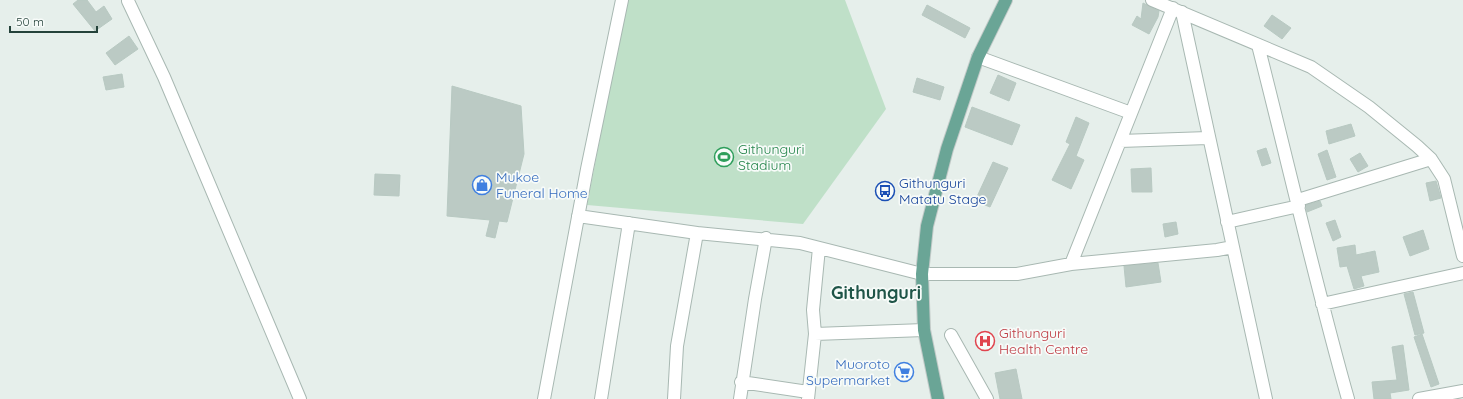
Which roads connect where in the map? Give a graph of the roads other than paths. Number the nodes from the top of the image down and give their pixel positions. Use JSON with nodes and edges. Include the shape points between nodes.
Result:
{"nodes":[{"id":1,"x":622,"y":0,"type":"edge"},
{"id":2,"x":1006,"y":0,"type":"edge"},
{"id":3,"x":1152,"y":0,"type":"edge"},
{"id":4,"x":128,"y":1,"type":"edge"},
{"id":5,"x":1177,"y":10,"type":"junction"},
{"id":6,"x":1258,"y":45,"type":"junction"},
{"id":7,"x":978,"y":57,"type":"junction"},
{"id":8,"x":1131,"y":113,"type":"junction"},
{"id":9,"x":1208,"y":138,"type":"junction"},
{"id":10,"x":1120,"y":141,"type":"junction"},
{"id":11,"x":1431,"y":159,"type":"junction"},
{"id":12,"x":1299,"y":203,"type":"junction"},
{"id":13,"x":578,"y":216,"type":"junction"},
{"id":14,"x":1227,"y":222,"type":"junction"},
{"id":15,"x":629,"y":223,"type":"junction"},
{"id":16,"x":697,"y":233,"type":"junction"},
{"id":17,"x":766,"y":238,"type":"junction"},
{"id":18,"x":1233,"y":247,"type":"junction"},
{"id":19,"x":819,"y":248,"type":"junction"},
{"id":20,"x":1463,"y":256,"type":"edge"},
{"id":21,"x":1071,"y":264,"type":"junction"},
{"id":22,"x":1463,"y":273,"type":"edge"},
{"id":23,"x":922,"y":274,"type":"junction"},
{"id":24,"x":1322,"y":304,"type":"junction"},
{"id":25,"x":924,"y":330,"type":"junction"},
{"id":26,"x":815,"y":334,"type":"junction"},
{"id":27,"x":951,"y":335,"type":"dead end"},
{"id":28,"x":741,"y":382,"type":"junction"},
{"id":29,"x":1463,"y":390,"type":"edge"},
{"id":30,"x":808,"y":396,"type":"edge"},
{"id":31,"x":300,"y":399,"type":"edge"},
{"id":32,"x":544,"y":399,"type":"edge"},
{"id":33,"x":601,"y":399,"type":"edge"},
{"id":34,"x":674,"y":399,"type":"edge"},
{"id":35,"x":740,"y":399,"type":"edge"},
{"id":36,"x":938,"y":399,"type":"edge"},
{"id":37,"x":987,"y":399,"type":"edge"},
{"id":38,"x":1266,"y":399,"type":"edge"},
{"id":39,"x":1348,"y":399,"type":"edge"},
{"id":40,"x":1419,"y":399,"type":"edge"}],
"edges":[{"from":1,"to":13,"type":"street"},
{"from":2,"to":7,"type":"main road"},
{"from":3,"to":5,"type":"street"},
{"from":4,"to":31,"type":"street","via":[[164,77]]},
{"from":5,"to":6,"type":"street"},
{"from":5,"to":8,"type":"street"},
{"from":5,"to":9,"type":"street"},
{"from":6,"to":11,"type":"street","via":[[1323,74],[1369,107]]},
{"from":6,"to":12,"type":"street"},
{"from":7,"to":8,"type":"street"},
{"from":7,"to":23,"type":"main road","via":[[935,195],[927,226]]},
{"from":8,"to":10,"type":"street"},
{"from":9,"to":10,"type":"street"},
{"from":9,"to":14,"type":"street"},
{"from":10,"to":21,"type":"street"},
{"from":11,"to":12,"type":"street"},
{"from":11,"to":20,"type":"street","via":[[1444,179]]},
{"from":12,"to":14,"type":"street"},
{"from":12,"to":24,"type":"street"},
{"from":13,"to":15,"type":"street"},
{"from":13,"to":32,"type":"street"},
{"from":14,"to":18,"type":"street"},
{"from":15,"to":16,"type":"street"},
{"from":15,"to":33,"type":"street"},
{"from":16,"to":17,"type":"street"},
{"from":16,"to":34,"type":"street","via":[[676,346]]},
{"from":17,"to":19,"type":"street","via":[[800,242]]},
{"from":17,"to":28,"type":"street"},
{"from":18,"to":21,"type":"street"},
{"from":18,"to":38,"type":"street"},
{"from":19,"to":23,"type":"street"},
{"from":19,"to":26,"type":"street","via":[[813,310]]},
{"from":21,"to":23,"type":"street","via":[[1018,274]]},
{"from":22,"to":24,"type":"street"},
{"from":23,"to":25,"type":"main road"},
{"from":24,"to":39,"type":"street"},
{"from":25,"to":26,"type":"street"},
{"from":25,"to":36,"type":"main road"},
{"from":26,"to":30,"type":"street"},
{"from":27,"to":37,"type":"street"},
{"from":28,"to":30,"type":"street"},
{"from":28,"to":35,"type":"street"},
{"from":29,"to":40,"type":"street"}]}
